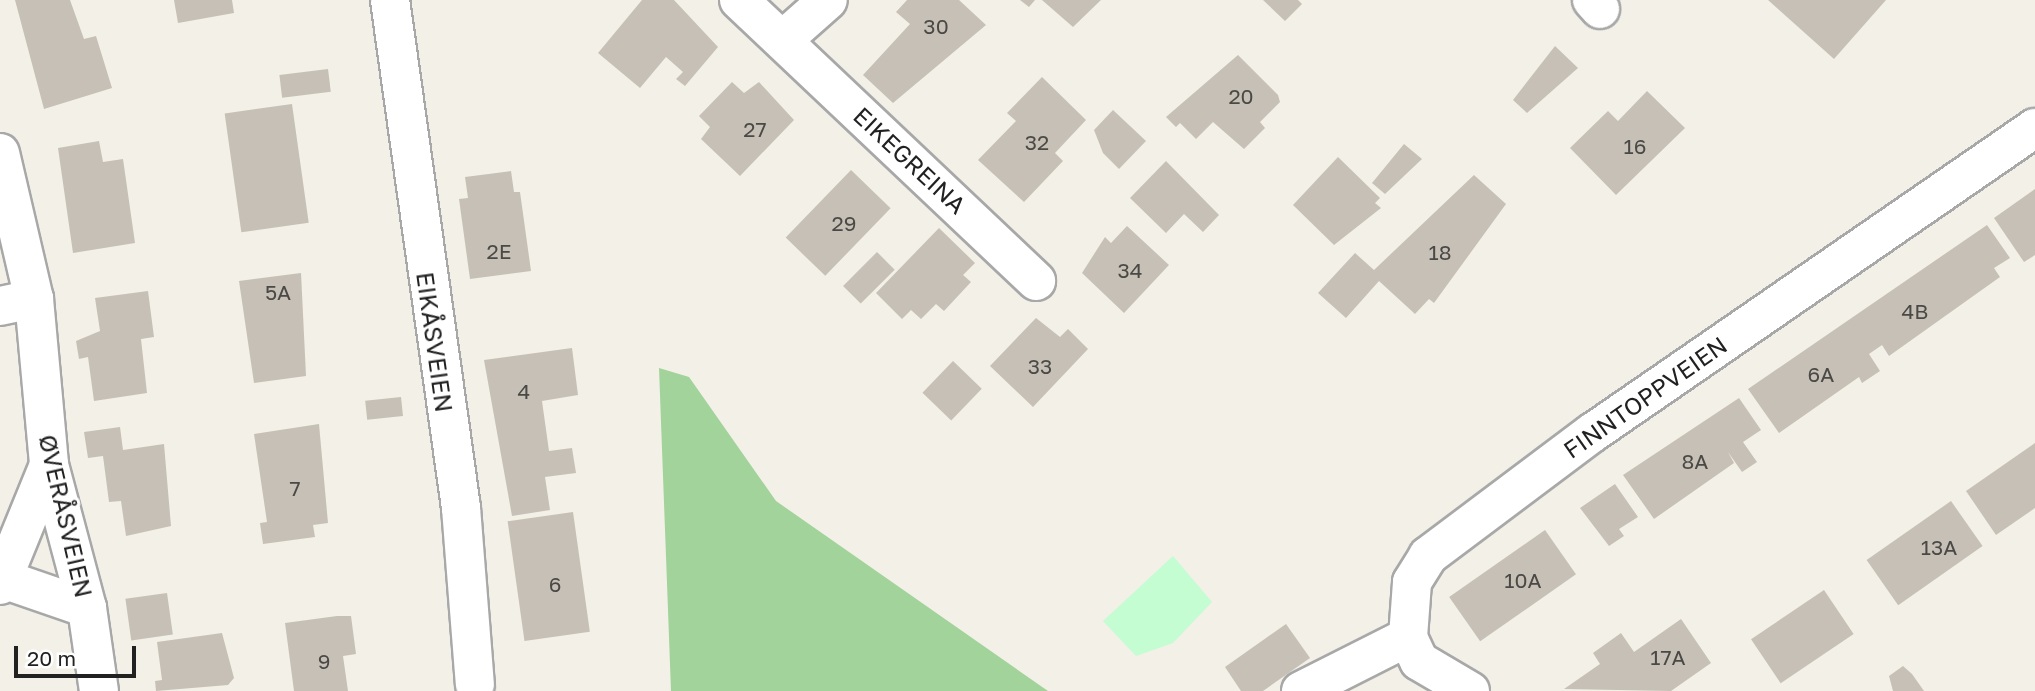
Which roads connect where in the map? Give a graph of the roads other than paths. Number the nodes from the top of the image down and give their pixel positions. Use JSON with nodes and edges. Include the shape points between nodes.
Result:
{"nodes":[{"id":1,"x":390,"y":0,"type":"edge"},
{"id":2,"x":739,"y":0,"type":"edge"},
{"id":3,"x":828,"y":0,"type":"edge"},
{"id":4,"x":785,"y":38,"type":"junction"},
{"id":5,"x":2035,"y":128,"type":"edge"},
{"id":6,"x":0,"y":153,"type":"edge"},
{"id":7,"x":1036,"y":281,"type":"dead end"},
{"id":8,"x":17,"y":303,"type":"edge"},
{"id":9,"x":50,"y":465,"type":"junction"},
{"id":10,"x":2,"y":582,"type":"edge"},
{"id":11,"x":87,"y":608,"type":"junction"},
{"id":12,"x":1408,"y":637,"type":"junction"},
{"id":13,"x":475,"y":684,"type":"dead end"},
{"id":14,"x":99,"y":691,"type":"edge"},
{"id":15,"x":1301,"y":691,"type":"edge"},
{"id":16,"x":1470,"y":691,"type":"edge"}],
"edges":[{"from":1,"to":13,"type":"street","name":"EIKÅSVEIEN","via":[[461,508]]},
{"from":2,"to":4,"type":"street","name":"EIKEGREINA"},
{"from":3,"to":4,"type":"street"},
{"from":4,"to":7,"type":"street","name":"EIKEGREINA"},
{"from":5,"to":12,"type":"street","name":"FINNTOPPVEIEN","via":[[1462,525],[1428,556],[1412,582]]},
{"from":6,"to":8,"type":"street","name":"ØVERÅSVEIEN"},
{"from":8,"to":9,"type":"street","name":"ØVERÅSVEIEN"},
{"from":9,"to":10,"type":"street"},
{"from":9,"to":11,"type":"street","name":"ØVERÅSVEIEN"},
{"from":10,"to":11,"type":"street"},
{"from":11,"to":14,"type":"street","name":"ØVERÅSVEIEN"},
{"from":12,"to":15,"type":"street"},
{"from":12,"to":16,"type":"street","via":[[1419,661]]}]}
